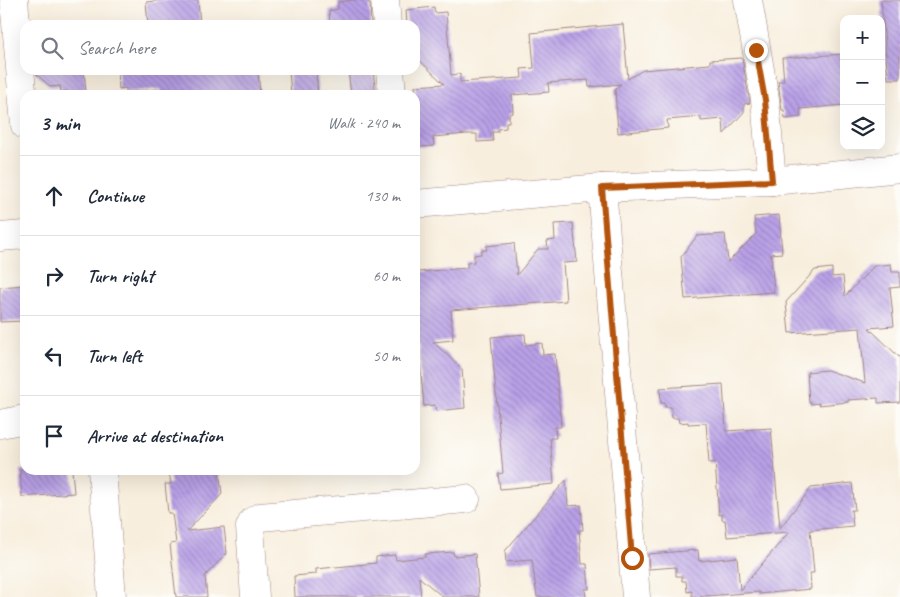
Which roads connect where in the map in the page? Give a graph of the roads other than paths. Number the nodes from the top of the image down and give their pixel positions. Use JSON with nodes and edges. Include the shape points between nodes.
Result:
{"nodes":[{"id":1,"x":14,"y":0,"type":"edge"},
{"id":2,"x":385,"y":0,"type":"edge"},
{"id":3,"x":748,"y":0,"type":"edge"},
{"id":4,"x":387,"y":20,"type":"edge"},
{"id":5,"x":20,"y":68,"type":"edge"},
{"id":6,"x":21,"y":75,"type":"edge"},
{"id":7,"x":390,"y":75,"type":"edge"},
{"id":8,"x":22,"y":90,"type":"edge"},
{"id":9,"x":392,"y":90,"type":"edge"},
{"id":10,"x":900,"y":168,"type":"edge"},
{"id":11,"x":772,"y":181,"type":"junction"},
{"id":12,"x":602,"y":188,"type":"junction"},
{"id":13,"x":420,"y":204,"type":"edge"},
{"id":14,"x":20,"y":235,"type":"edge"},
{"id":15,"x":0,"y":237,"type":"edge"},
{"id":16,"x":20,"y":420,"type":"edge"},
{"id":17,"x":0,"y":424,"type":"edge"},
{"id":18,"x":102,"y":475,"type":"edge"},
{"id":19,"x":466,"y":499,"type":"dead end"},
{"id":20,"x":112,"y":597,"type":"edge"},
{"id":21,"x":255,"y":597,"type":"edge"},
{"id":22,"x":636,"y":597,"type":"edge"}],
"edges":[{"from":1,"to":5,"type":"street"},
{"from":2,"to":4,"type":"street"},
{"from":3,"to":11,"type":"street","via":[[765,100]]},
{"from":6,"to":8,"type":"street"},
{"from":7,"to":9,"type":"street"},
{"from":10,"to":11,"type":"street"},
{"from":11,"to":12,"type":"street"},
{"from":12,"to":13,"type":"street"},
{"from":12,"to":22,"type":"street"},
{"from":14,"to":15,"type":"street"},
{"from":16,"to":17,"type":"street"},
{"from":18,"to":20,"type":"street"},
{"from":19,"to":21,"type":"street","via":[[260,517],[250,527]]}]}
